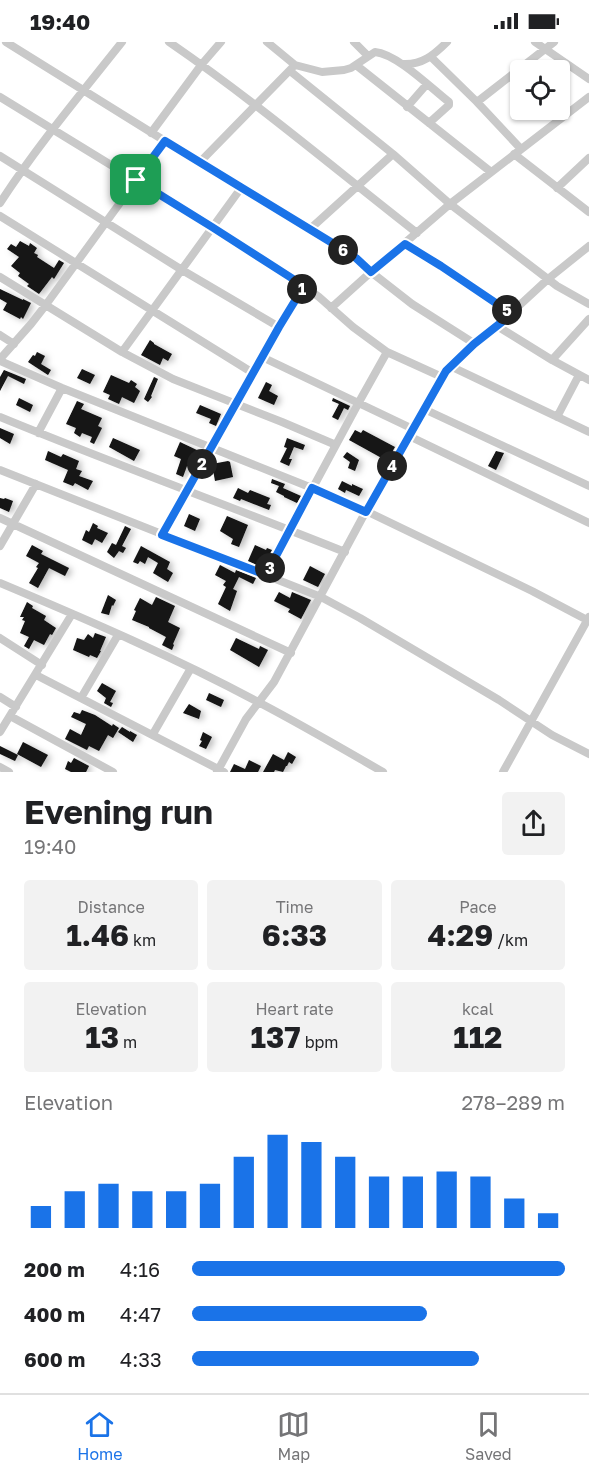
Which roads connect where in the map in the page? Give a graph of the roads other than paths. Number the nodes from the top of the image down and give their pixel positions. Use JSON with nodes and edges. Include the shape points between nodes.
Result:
{"nodes":[{"id":1,"x":6,"y":42,"type":"edge"},
{"id":2,"x":122,"y":42,"type":"edge"},
{"id":3,"x":169,"y":42,"type":"edge"},
{"id":4,"x":221,"y":42,"type":"edge"},
{"id":5,"x":354,"y":42,"type":"edge"},
{"id":6,"x":378,"y":42,"type":"edge"},
{"id":7,"x":447,"y":42,"type":"edge"},
{"id":8,"x":535,"y":42,"type":"edge"},
{"id":9,"x":554,"y":42,"type":"edge"},
{"id":10,"x":272,"y":43,"type":"edge"},
{"id":11,"x":546,"y":49,"type":"junction"},
{"id":12,"x":380,"y":52,"type":"junction"},
{"id":13,"x":368,"y":56,"type":"junction"},
{"id":14,"x":431,"y":57,"type":"junction"},
{"id":15,"x":202,"y":64,"type":"junction"},
{"id":16,"x":403,"y":64,"type":"junction"},
{"id":17,"x":356,"y":65,"type":"junction"},
{"id":18,"x":292,"y":68,"type":"junction"},
{"id":19,"x":588,"y":76,"type":"edge"},
{"id":20,"x":427,"y":84,"type":"junction"},
{"id":21,"x":84,"y":90,"type":"junction"},
{"id":22,"x":0,"y":97,"type":"edge"},
{"id":23,"x":589,"y":97,"type":"edge"},
{"id":24,"x":477,"y":102,"type":"junction"},
{"id":25,"x":256,"y":106,"type":"junction"},
{"id":26,"x":407,"y":106,"type":"junction"},
{"id":27,"x":429,"y":123,"type":"junction"},
{"id":28,"x":52,"y":130,"type":"junction"},
{"id":29,"x":151,"y":133,"type":"junction"},
{"id":30,"x":165,"y":141,"type":"junction"},
{"id":31,"x":518,"y":152,"type":"junction"},
{"id":32,"x":393,"y":154,"type":"junction"},
{"id":33,"x":0,"y":156,"type":"edge"},
{"id":34,"x":589,"y":158,"type":"edge"},
{"id":35,"x":200,"y":162,"type":"junction"},
{"id":36,"x":22,"y":170,"type":"junction"},
{"id":37,"x":491,"y":172,"type":"junction"},
{"id":38,"x":136,"y":180,"type":"junction"},
{"id":39,"x":357,"y":187,"type":"junction"},
{"id":40,"x":241,"y":188,"type":"junction"},
{"id":41,"x":557,"y":188,"type":"junction"},
{"id":42,"x":0,"y":203,"type":"edge"},
{"id":43,"x":450,"y":204,"type":"junction"},
{"id":44,"x":589,"y":212,"type":"edge"},
{"id":45,"x":0,"y":216,"type":"edge"},
{"id":46,"x":107,"y":223,"type":"junction"},
{"id":47,"x":212,"y":227,"type":"junction"},
{"id":48,"x":310,"y":229,"type":"junction"},
{"id":49,"x":417,"y":233,"type":"junction"},
{"id":50,"x":405,"y":244,"type":"junction"},
{"id":51,"x":589,"y":246,"type":"edge"},
{"id":52,"x":76,"y":264,"type":"junction"},
{"id":53,"x":182,"y":270,"type":"junction"},
{"id":54,"x":371,"y":272,"type":"junction"},
{"id":55,"x":0,"y":277,"type":"edge"},
{"id":56,"x":548,"y":279,"type":"junction"},
{"id":57,"x":304,"y":286,"type":"junction"},
{"id":58,"x":589,"y":304,"type":"edge"},
{"id":59,"x":45,"y":306,"type":"junction"},
{"id":60,"x":331,"y":308,"type":"junction"},
{"id":61,"x":152,"y":312,"type":"junction"},
{"id":62,"x":512,"y":314,"type":"junction"},
{"id":63,"x":589,"y":319,"type":"edge"},
{"id":64,"x":497,"y":326,"type":"junction"},
{"id":65,"x":279,"y":327,"type":"junction"},
{"id":66,"x":0,"y":335,"type":"edge"},
{"id":67,"x":14,"y":344,"type":"junction"},
{"id":68,"x":474,"y":344,"type":"junction"},
{"id":69,"x":122,"y":352,"type":"junction"},
{"id":70,"x":387,"y":352,"type":"junction"},
{"id":71,"x":262,"y":357,"type":"junction"},
{"id":72,"x":0,"y":360,"type":"edge"},
{"id":73,"x":552,"y":360,"type":"junction"},
{"id":74,"x":450,"y":366,"type":"junction"},
{"id":75,"x":253,"y":373,"type":"junction"},
{"id":76,"x":579,"y":375,"type":"junction"},
{"id":77,"x":442,"y":376,"type":"junction"},
{"id":78,"x":589,"y":380,"type":"edge"},
{"id":79,"x":62,"y":388,"type":"junction"},
{"id":80,"x":358,"y":402,"type":"junction"},
{"id":81,"x":236,"y":404,"type":"junction"},
{"id":82,"x":424,"y":410,"type":"junction"},
{"id":83,"x":0,"y":417,"type":"edge"},
{"id":84,"x":557,"y":417,"type":"junction"},
{"id":85,"x":589,"y":432,"type":"edge"},
{"id":86,"x":38,"y":433,"type":"junction"},
{"id":87,"x":411,"y":433,"type":"junction"},
{"id":88,"x":336,"y":445,"type":"junction"},
{"id":89,"x":211,"y":447,"type":"junction"},
{"id":90,"x":0,"y":470,"type":"edge"},
{"id":91,"x":36,"y":484,"type":"junction"},
{"id":92,"x":589,"y":486,"type":"edge"},
{"id":93,"x":312,"y":488,"type":"junction"},
{"id":94,"x":187,"y":490,"type":"junction"},
{"id":95,"x":366,"y":512,"type":"junction"},
{"id":96,"x":0,"y":518,"type":"edge"},
{"id":97,"x":589,"y":523,"type":"edge"},
{"id":98,"x":13,"y":524,"type":"junction"},
{"id":99,"x":290,"y":530,"type":"junction"},
{"id":100,"x":162,"y":535,"type":"junction"},
{"id":101,"x":0,"y":546,"type":"edge"},
{"id":102,"x":345,"y":552,"type":"junction"},
{"id":103,"x":266,"y":575,"type":"junction"},
{"id":104,"x":0,"y":583,"type":"edge"},
{"id":105,"x":321,"y":597,"type":"junction"},
{"id":106,"x":72,"y":614,"type":"junction"},
{"id":107,"x":588,"y":619,"type":"edge"},
{"id":108,"x":118,"y":634,"type":"junction"},
{"id":109,"x":0,"y":638,"type":"edge"},
{"id":110,"x":291,"y":652,"type":"junction"},
{"id":111,"x":42,"y":665,"type":"junction"},
{"id":112,"x":190,"y":668,"type":"junction"},
{"id":113,"x":36,"y":675,"type":"junction"},
{"id":114,"x":0,"y":697,"type":"edge"},
{"id":115,"x":81,"y":698,"type":"junction"},
{"id":116,"x":260,"y":702,"type":"junction"},
{"id":117,"x":16,"y":707,"type":"junction"},
{"id":118,"x":9,"y":716,"type":"junction"},
{"id":119,"x":531,"y":721,"type":"junction"},
{"id":120,"x":0,"y":732,"type":"edge"},
{"id":121,"x":153,"y":734,"type":"junction"},
{"id":122,"x":589,"y":754,"type":"edge"},
{"id":123,"x":0,"y":767,"type":"edge"},
{"id":124,"x":220,"y":771,"type":"edge"},
{"id":125,"x":9,"y":772,"type":"edge"},
{"id":126,"x":113,"y":772,"type":"edge"},
{"id":127,"x":383,"y":772,"type":"edge"},
{"id":128,"x":503,"y":772,"type":"edge"}],
"edges":[{"from":1,"to":21,"type":"street"},
{"from":2,"to":21,"type":"street"},
{"from":3,"to":15,"type":"street"},
{"from":4,"to":15,"type":"street"},
{"from":5,"to":13,"type":"street"},
{"from":6,"to":12,"type":"street"},
{"from":7,"to":14,"type":"street"},
{"from":8,"to":11,"type":"street"},
{"from":9,"to":11,"type":"street"},
{"from":10,"to":18,"type":"street"},
{"from":11,"to":19,"type":"street"},
{"from":11,"to":24,"type":"street"},
{"from":12,"to":13,"type":"street"},
{"from":12,"to":16,"type":"street"},
{"from":13,"to":17,"type":"street"},
{"from":14,"to":16,"type":"street"},
{"from":14,"to":24,"type":"street"},
{"from":15,"to":25,"type":"street"},
{"from":15,"to":29,"type":"street"},
{"from":16,"to":20,"type":"street"},
{"from":17,"to":18,"type":"street","via":[[322,72]]},
{"from":17,"to":26,"type":"street"},
{"from":18,"to":25,"type":"street"},
{"from":18,"to":32,"type":"street"},
{"from":20,"to":26,"type":"street"},
{"from":20,"to":27,"type":"street","via":[[449,103]]},
{"from":21,"to":28,"type":"street"},
{"from":21,"to":29,"type":"street"},
{"from":22,"to":28,"type":"street"},
{"from":23,"to":31,"type":"street"},
{"from":24,"to":31,"type":"street"},
{"from":25,"to":35,"type":"street"},
{"from":25,"to":39,"type":"street"},
{"from":26,"to":27,"type":"street"},
{"from":27,"to":37,"type":"street"},
{"from":28,"to":36,"type":"street"},
{"from":28,"to":38,"type":"street"},
{"from":29,"to":30,"type":"street"},
{"from":30,"to":35,"type":"street"},
{"from":30,"to":38,"type":"street"},
{"from":31,"to":37,"type":"street"},
{"from":31,"to":41,"type":"street"},
{"from":32,"to":39,"type":"street"},
{"from":32,"to":43,"type":"street"},
{"from":33,"to":36,"type":"street"},
{"from":34,"to":41,"type":"street"},
{"from":35,"to":40,"type":"street"},
{"from":36,"to":42,"type":"street"},
{"from":36,"to":46,"type":"street"},
{"from":37,"to":43,"type":"street"},
{"from":38,"to":46,"type":"street"},
{"from":38,"to":47,"type":"street"},
{"from":39,"to":48,"type":"street"},
{"from":39,"to":49,"type":"street"},
{"from":40,"to":47,"type":"street"},
{"from":40,"to":48,"type":"street"},
{"from":41,"to":44,"type":"street"},
{"from":43,"to":49,"type":"street"},
{"from":43,"to":56,"type":"street"},
{"from":45,"to":52,"type":"street"},
{"from":46,"to":52,"type":"street"},
{"from":46,"to":53,"type":"street"},
{"from":47,"to":53,"type":"street"},
{"from":47,"to":57,"type":"street"},
{"from":48,"to":54,"type":"street"},
{"from":49,"to":50,"type":"street"},
{"from":50,"to":54,"type":"street"},
{"from":50,"to":62,"type":"street"},
{"from":51,"to":56,"type":"street"},
{"from":52,"to":59,"type":"street"},
{"from":52,"to":61,"type":"street"},
{"from":53,"to":61,"type":"street"},
{"from":53,"to":65,"type":"street"},
{"from":54,"to":60,"type":"street"},
{"from":54,"to":68,"type":"street"},
{"from":55,"to":59,"type":"street"},
{"from":56,"to":58,"type":"street"},
{"from":56,"to":62,"type":"street"},
{"from":57,"to":60,"type":"street"},
{"from":57,"to":65,"type":"street"},
{"from":59,"to":67,"type":"street"},
{"from":59,"to":69,"type":"street"},
{"from":60,"to":70,"type":"street"},
{"from":61,"to":69,"type":"street"},
{"from":61,"to":75,"type":"street"},
{"from":62,"to":64,"type":"street"},
{"from":63,"to":73,"type":"street"},
{"from":64,"to":68,"type":"street"},
{"from":64,"to":73,"type":"street"},
{"from":65,"to":71,"type":"street"},
{"from":66,"to":67,"type":"street"},
{"from":67,"to":72,"type":"street"},
{"from":68,"to":74,"type":"street"},
{"from":69,"to":81,"type":"street","via":[[172,379]]},
{"from":70,"to":77,"type":"street"},
{"from":70,"to":80,"type":"street"},
{"from":71,"to":75,"type":"street"},
{"from":71,"to":80,"type":"street"},
{"from":72,"to":79,"type":"street"},
{"from":73,"to":76,"type":"street"},
{"from":74,"to":77,"type":"street"},
{"from":74,"to":84,"type":"street"},
{"from":75,"to":81,"type":"street"},
{"from":76,"to":78,"type":"street"},
{"from":76,"to":84,"type":"street"},
{"from":77,"to":82,"type":"street"},
{"from":79,"to":86,"type":"street"},
{"from":79,"to":89,"type":"street"},
{"from":80,"to":87,"type":"street"},
{"from":80,"to":88,"type":"street"},
{"from":81,"to":88,"type":"street"},
{"from":81,"to":89,"type":"street"},
{"from":82,"to":87,"type":"street"},
{"from":82,"to":92,"type":"street"},
{"from":83,"to":86,"type":"street"},
{"from":84,"to":85,"type":"street"},
{"from":86,"to":94,"type":"street"},
{"from":87,"to":95,"type":"street"},
{"from":87,"to":97,"type":"street"},
{"from":88,"to":93,"type":"street"},
{"from":89,"to":93,"type":"street"},
{"from":89,"to":94,"type":"street"},
{"from":90,"to":91,"type":"street"},
{"from":91,"to":98,"type":"street"},
{"from":91,"to":100,"type":"street"},
{"from":93,"to":95,"type":"street"},
{"from":93,"to":99,"type":"street"},
{"from":94,"to":99,"type":"street"},
{"from":94,"to":100,"type":"street"},
{"from":95,"to":102,"type":"street"},
{"from":95,"to":107,"type":"street"},
{"from":96,"to":98,"type":"street"},
{"from":98,"to":101,"type":"street"},
{"from":98,"to":110,"type":"street"},
{"from":99,"to":102,"type":"street"},
{"from":99,"to":103,"type":"street"},
{"from":100,"to":103,"type":"street"},
{"from":102,"to":105,"type":"street"},
{"from":103,"to":105,"type":"street"},
{"from":104,"to":106,"type":"street"},
{"from":105,"to":110,"type":"street"},
{"from":105,"to":119,"type":"street"},
{"from":106,"to":108,"type":"street"},
{"from":106,"to":111,"type":"street"},
{"from":107,"to":119,"type":"street"},
{"from":108,"to":112,"type":"street"},
{"from":108,"to":115,"type":"street"},
{"from":109,"to":111,"type":"street"},
{"from":110,"to":116,"type":"street"},
{"from":111,"to":113,"type":"street"},
{"from":112,"to":116,"type":"street"},
{"from":112,"to":121,"type":"street"},
{"from":113,"to":115,"type":"street"},
{"from":113,"to":117,"type":"street"},
{"from":114,"to":117,"type":"street"},
{"from":115,"to":121,"type":"street"},
{"from":116,"to":124,"type":"street","via":[[246,719]]},
{"from":116,"to":127,"type":"street"},
{"from":117,"to":118,"type":"street"},
{"from":118,"to":120,"type":"street"},
{"from":118,"to":126,"type":"street"},
{"from":119,"to":122,"type":"street"},
{"from":119,"to":128,"type":"street"},
{"from":121,"to":124,"type":"street"},
{"from":123,"to":125,"type":"street"}]}
